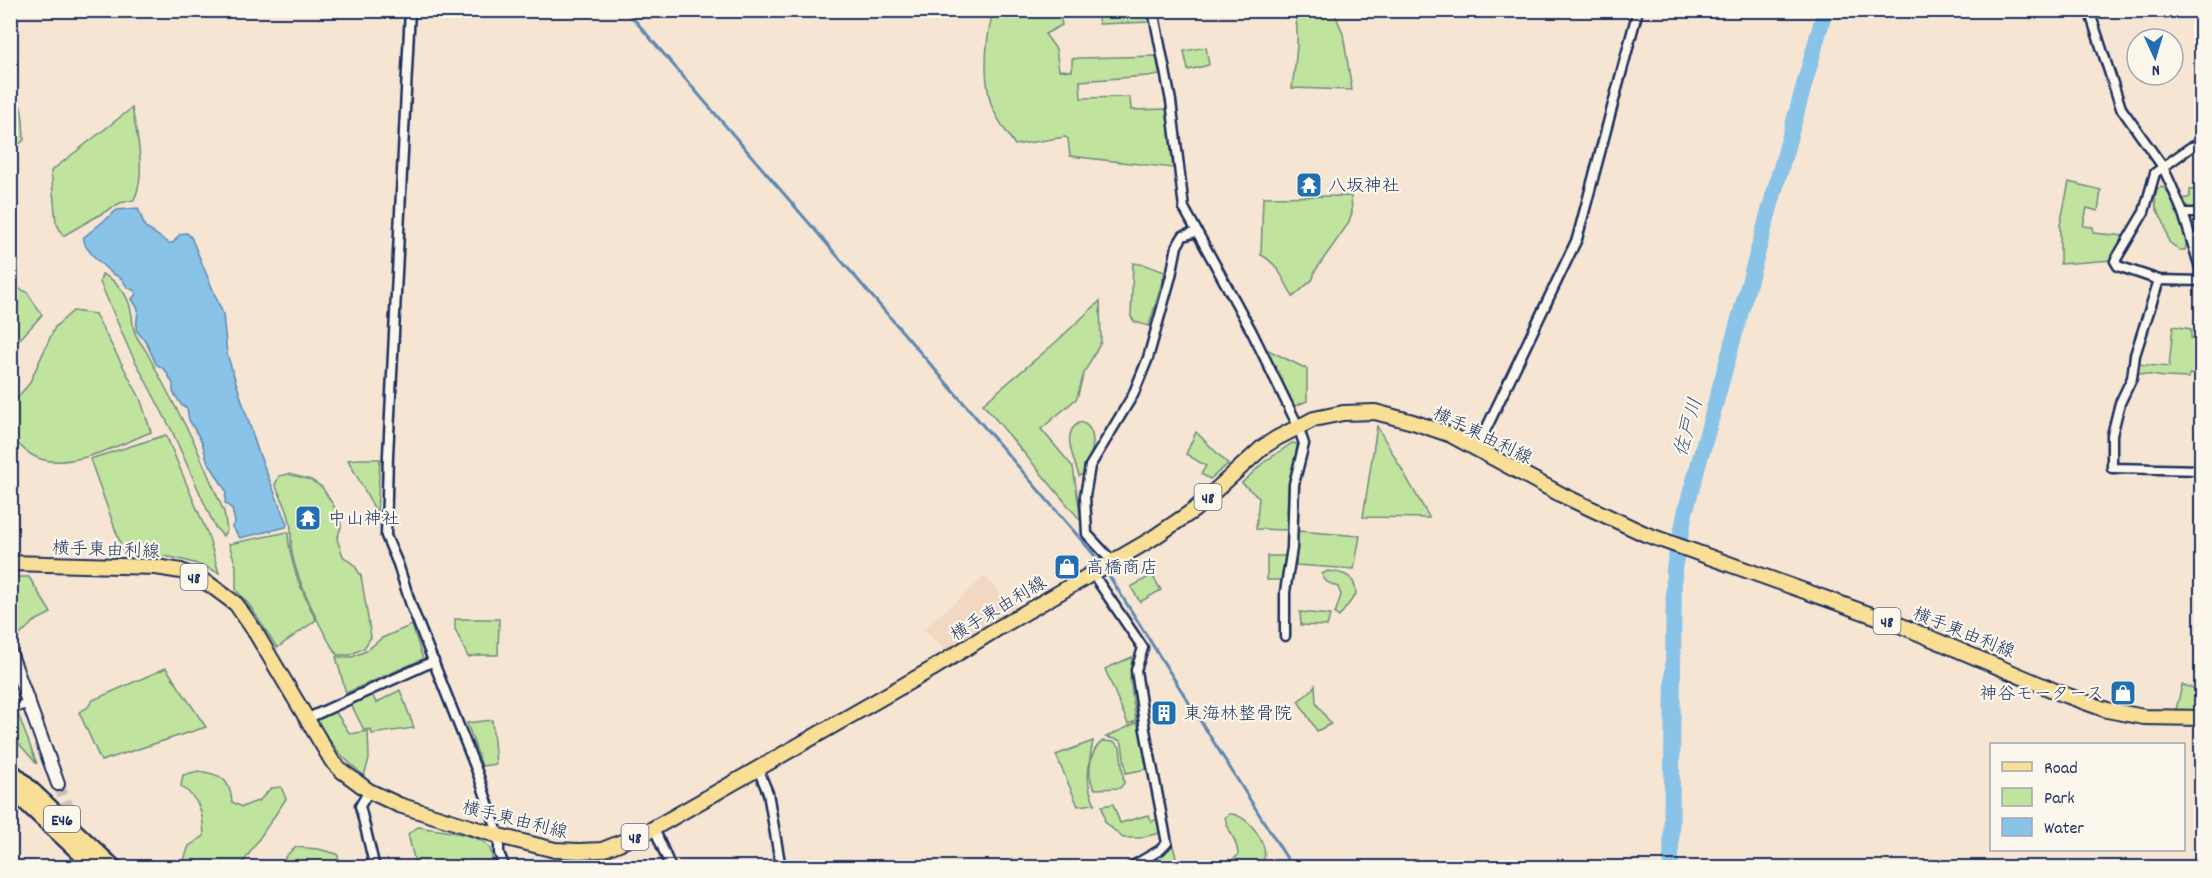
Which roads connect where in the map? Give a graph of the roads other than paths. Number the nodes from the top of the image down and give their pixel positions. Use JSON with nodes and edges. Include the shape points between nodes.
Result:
{"nodes":[{"id":1,"x":410,"y":10,"type":"edge"},
{"id":2,"x":1153,"y":10,"type":"edge"},
{"id":3,"x":1638,"y":10,"type":"edge"},
{"id":4,"x":2089,"y":10,"type":"edge"},
{"id":5,"x":2202,"y":144,"type":"edge"},
{"id":6,"x":2163,"y":167,"type":"junction"},
{"id":7,"x":2183,"y":213,"type":"junction"},
{"id":8,"x":2202,"y":213,"type":"edge"},
{"id":9,"x":1196,"y":232,"type":"junction"},
{"id":10,"x":2202,"y":274,"type":"edge"},
{"id":11,"x":2159,"y":280,"type":"junction"},
{"id":12,"x":2202,"y":281,"type":"edge"},
{"id":13,"x":1298,"y":426,"type":"junction"},
{"id":14,"x":1477,"y":448,"type":"junction"},
{"id":15,"x":2202,"y":470,"type":"edge"},
{"id":16,"x":1113,"y":562,"type":"junction"},
{"id":17,"x":10,"y":563,"type":"edge"},
{"id":18,"x":1093,"y":574,"type":"junction"},
{"id":19,"x":1285,"y":636,"type":"dead end"},
{"id":20,"x":10,"y":652,"type":"edge"},
{"id":21,"x":434,"y":661,"type":"junction"},
{"id":22,"x":28,"y":704,"type":"junction"},
{"id":23,"x":10,"y":706,"type":"edge"},
{"id":24,"x":2202,"y":718,"type":"edge"},
{"id":25,"x":306,"y":719,"type":"junction"},
{"id":26,"x":758,"y":770,"type":"junction"},
{"id":27,"x":10,"y":771,"type":"edge"},
{"id":28,"x":58,"y":784,"type":"tunnel mouth"},
{"id":29,"x":10,"y":788,"type":"edge"},
{"id":30,"x":369,"y":791,"type":"junction"},
{"id":31,"x":654,"y":828,"type":"junction"},
{"id":32,"x":499,"y":836,"type":"junction"},
{"id":33,"x":96,"y":867,"type":"edge"},
{"id":34,"x":114,"y":867,"type":"edge"},
{"id":35,"x":375,"y":867,"type":"edge"},
{"id":36,"x":505,"y":867,"type":"edge"},
{"id":37,"x":671,"y":867,"type":"edge"},
{"id":38,"x":781,"y":867,"type":"edge"},
{"id":39,"x":1129,"y":867,"type":"edge"}],
"edges":[{"from":1,"to":21,"type":"street","via":[[386,536]]},
{"from":2,"to":9,"type":"street","via":[[1171,101],[1184,208]]},
{"from":3,"to":14,"type":"street","via":[[1577,238]]},
{"from":4,"to":6,"type":"street","via":[[2121,108]]},
{"from":5,"to":6,"type":"street","via":[[2191,147]]},
{"from":6,"to":7,"type":"street"},
{"from":6,"to":11,"type":"street","via":[[2153,176],[2144,212],[2115,261],[2118,266]]},
{"from":7,"to":8,"type":"street"},
{"from":7,"to":10,"type":"street"},
{"from":9,"to":13,"type":"street","via":[[1252,332]]},
{"from":9,"to":16,"type":"street","via":[[1183,236],[1177,246],[1148,358],[1133,395],[1090,466],[1085,496],[1087,534]]},
{"from":11,"to":12,"type":"street"},
{"from":11,"to":15,"type":"street","via":[[2135,355],[2132,378],[2120,403],[2112,435],[2112,468]]},
{"from":13,"to":14,"type":"main road","name":"横手東由利線","number":"48","via":[[1342,412],[1375,412],[1441,432]]},
{"from":13,"to":16,"type":"main road","name":"横手東由利線","number":"48","via":[[1263,447],[1194,510]]},
{"from":13,"to":19,"type":"street","via":[[1304,444],[1294,484]]},
{"from":14,"to":24,"type":"main road","name":"横手東由利線","number":"48","via":[[1562,495],[1645,534],[1897,624],[2060,693],[2107,710],[2144,717]]},
{"from":16,"to":18,"type":"main road","name":"横手東由利線","number":"48"},
{"from":17,"to":25,"type":"main road","name":"横手東由利線","number":"48","via":[[156,567],[181,571],[209,584],[236,604]]},
{"from":18,"to":26,"type":"main road","name":"横手東由利線","number":"48"},
{"from":18,"to":39,"type":"street","via":[[1143,648],[1136,670],[1167,843]]},
{"from":20,"to":22,"type":"main road"},
{"from":21,"to":25,"type":"street"},
{"from":21,"to":32,"type":"street"},
{"from":22,"to":23,"type":"street"},
{"from":22,"to":28,"type":"main road"},
{"from":25,"to":30,"type":"main road","name":"横手東由利線","number":"48","via":[[332,761]]},
{"from":26,"to":31,"type":"main road","name":"横手東由利線","number":"48"},
{"from":26,"to":38,"type":"street","via":[[768,794]]},
{"from":27,"to":34,"type":"highway","number":"E46"},
{"from":29,"to":33,"type":"highway","number":"E46"},
{"from":30,"to":32,"type":"main road","name":"横手東由利線","number":"48","via":[[399,806]]},
{"from":30,"to":35,"type":"street","via":[[360,806]]},
{"from":31,"to":32,"type":"main road","name":"横手東由利線","number":"48","via":[[602,850],[555,850]]},
{"from":31,"to":37,"type":"street"},
{"from":32,"to":36,"type":"street","via":[[499,853]]}]}
